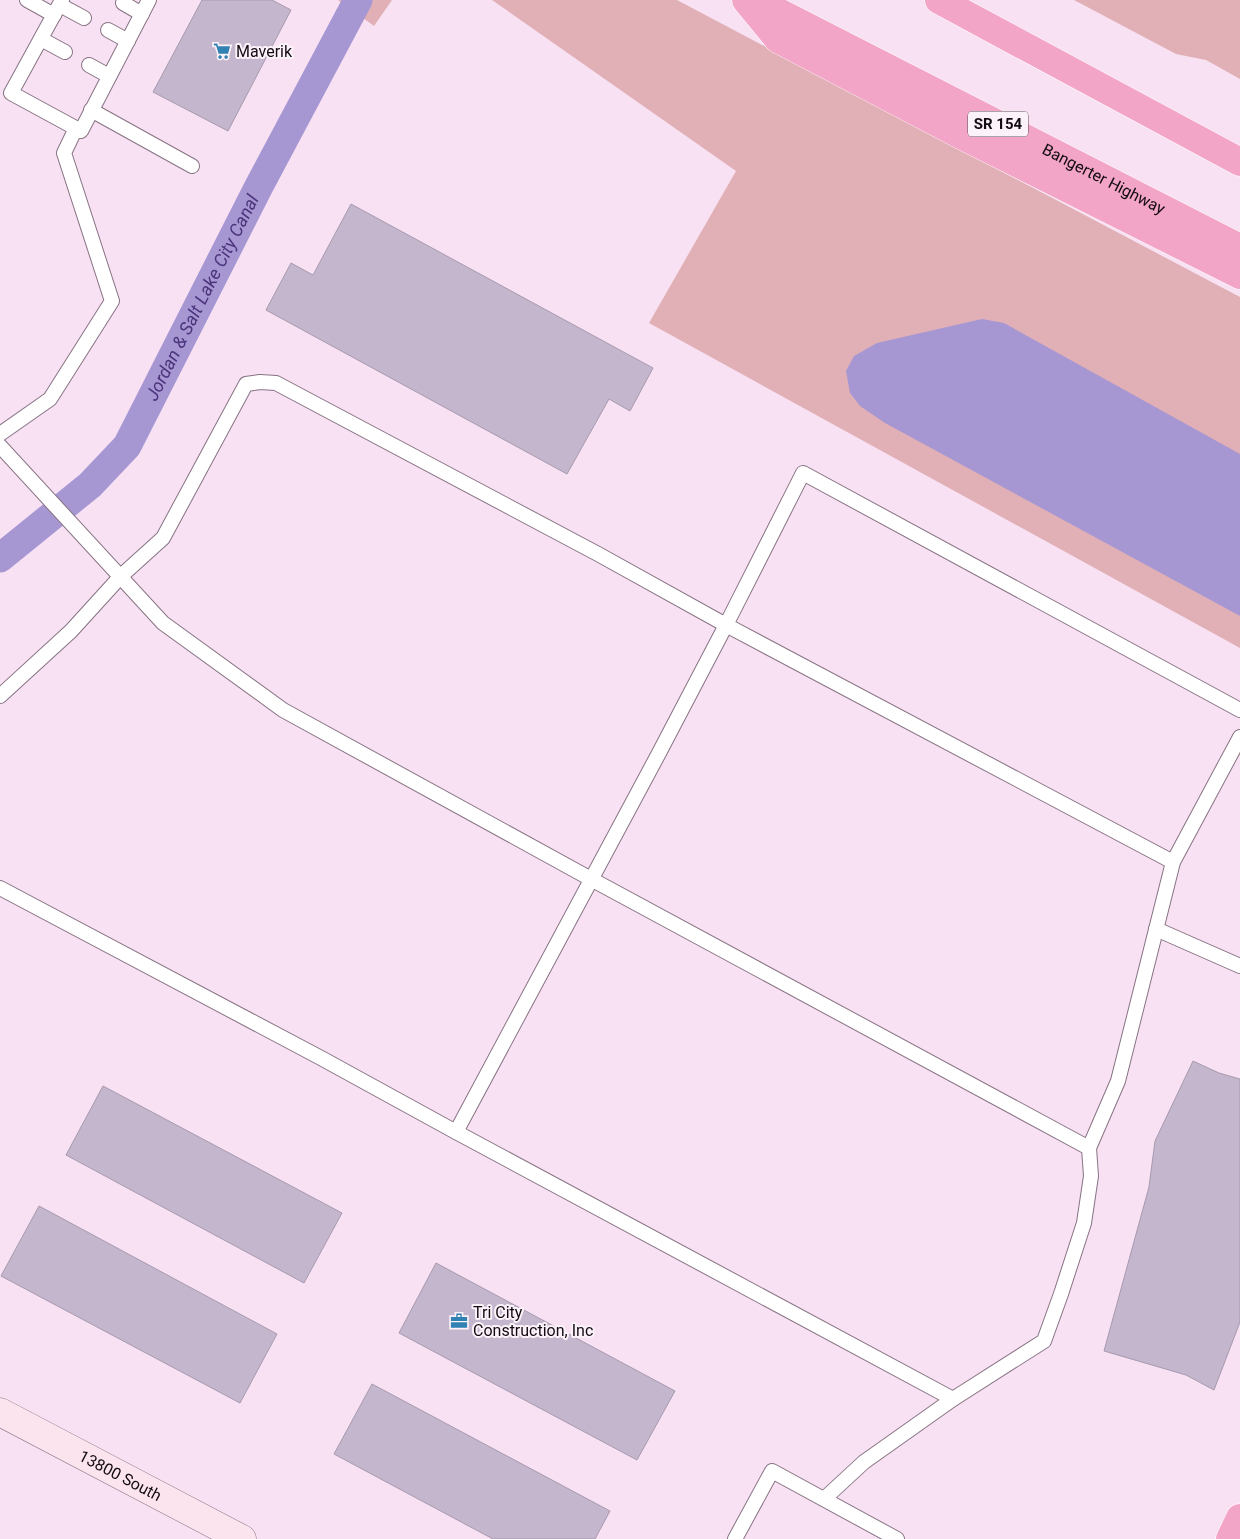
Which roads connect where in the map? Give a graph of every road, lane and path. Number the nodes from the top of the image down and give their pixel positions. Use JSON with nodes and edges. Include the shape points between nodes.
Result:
{"nodes":[{"id":1,"x":27,"y":0,"type":"edge"},
{"id":2,"x":149,"y":0,"type":"edge"},
{"id":3,"x":746,"y":0,"type":"edge"},
{"id":4,"x":755,"y":0,"type":"edge"},
{"id":5,"x":940,"y":0,"type":"edge"},
{"id":6,"x":122,"y":3,"type":"dead end"},
{"id":7,"x":59,"y":6,"type":"edge"},
{"id":8,"x":142,"y":14,"type":"junction"},
{"id":9,"x":84,"y":18,"type":"dead end"},
{"id":10,"x":108,"y":30,"type":"dead end"},
{"id":11,"x":41,"y":39,"type":"junction"},
{"id":12,"x":128,"y":41,"type":"junction"},
{"id":13,"x":65,"y":52,"type":"dead end"},
{"id":14,"x":89,"y":65,"type":"dead end"},
{"id":15,"x":109,"y":76,"type":"junction"},
{"id":16,"x":91,"y":110,"type":"junction"},
{"id":17,"x":76,"y":128,"type":"junction"},
{"id":18,"x":1240,"y":162,"type":"edge"},
{"id":19,"x":192,"y":166,"type":"dead end"},
{"id":20,"x":1240,"y":248,"type":"edge"},
{"id":21,"x":1240,"y":275,"type":"edge"},
{"id":22,"x":0,"y":434,"type":"edge"},
{"id":23,"x":0,"y":446,"type":"edge"},
{"id":24,"x":121,"y":576,"type":"junction"},
{"id":25,"x":726,"y":625,"type":"junction"},
{"id":26,"x":0,"y":696,"type":"edge"},
{"id":27,"x":1240,"y":710,"type":"edge"},
{"id":28,"x":1240,"y":737,"type":"edge"},
{"id":29,"x":1173,"y":862,"type":"junction"},
{"id":30,"x":591,"y":879,"type":"junction"},
{"id":31,"x":0,"y":888,"type":"edge"},
{"id":32,"x":1156,"y":929,"type":"junction"},
{"id":33,"x":1240,"y":966,"type":"edge"},
{"id":34,"x":456,"y":1132,"type":"junction"},
{"id":35,"x":1089,"y":1148,"type":"junction"},
{"id":36,"x":953,"y":1399,"type":"junction"},
{"id":37,"x":0,"y":1412,"type":"edge"},
{"id":38,"x":824,"y":1500,"type":"junction"},
{"id":39,"x":1240,"y":1518,"type":"edge"},
{"id":40,"x":242,"y":1539,"type":"edge"},
{"id":41,"x":735,"y":1539,"type":"edge"},
{"id":42,"x":897,"y":1539,"type":"edge"},
{"id":43,"x":1230,"y":1539,"type":"edge"}],
"edges":[{"from":1,"to":7,"type":"lane"},
{"from":2,"to":8,"type":"lane"},
{"from":3,"to":21,"type":"highway","via":[[778,39]]},
{"from":4,"to":20,"type":"highway","name":"Bangerter Highway","number":"SR 154"},
{"from":5,"to":18,"type":"highway"},
{"from":6,"to":8,"type":"lane"},
{"from":7,"to":9,"type":"lane"},
{"from":7,"to":11,"type":"lane"},
{"from":8,"to":12,"type":"lane"},
{"from":10,"to":12,"type":"lane"},
{"from":11,"to":13,"type":"lane"},
{"from":11,"to":17,"type":"lane","via":[[11,93]]},
{"from":12,"to":15,"type":"lane"},
{"from":14,"to":15,"type":"lane"},
{"from":15,"to":16,"type":"lane"},
{"from":16,"to":17,"type":"lane","via":[[81,131]]},
{"from":16,"to":19,"type":"lane"},
{"from":17,"to":22,"type":"lane","via":[[64,153],[112,301],[50,399]]},
{"from":23,"to":24,"type":"lane"},
{"from":24,"to":25,"type":"lane","via":[[163,538],[246,384],[276,383]]},
{"from":24,"to":26,"type":"lane","via":[[71,631]]},
{"from":24,"to":30,"type":"lane","via":[[163,623],[283,710]]},
{"from":25,"to":27,"type":"lane","via":[[804,474]]},
{"from":25,"to":29,"type":"lane"},
{"from":25,"to":30,"type":"lane"},
{"from":28,"to":29,"type":"lane"},
{"from":29,"to":32,"type":"lane"},
{"from":30,"to":34,"type":"lane"},
{"from":30,"to":35,"type":"lane"},
{"from":31,"to":34,"type":"lane"},
{"from":32,"to":33,"type":"lane"},
{"from":32,"to":35,"type":"lane","via":[[1118,1081]]},
{"from":34,"to":36,"type":"lane"},
{"from":35,"to":36,"type":"lane","via":[[1090,1176],[1084,1223],[1044,1341]]},
{"from":36,"to":38,"type":"lane","via":[[864,1462]]},
{"from":37,"to":40,"type":"street","name":"13800 South"},
{"from":38,"to":41,"type":"lane","via":[[772,1472]]},
{"from":38,"to":42,"type":"lane"},
{"from":39,"to":43,"type":"highway"}]}
